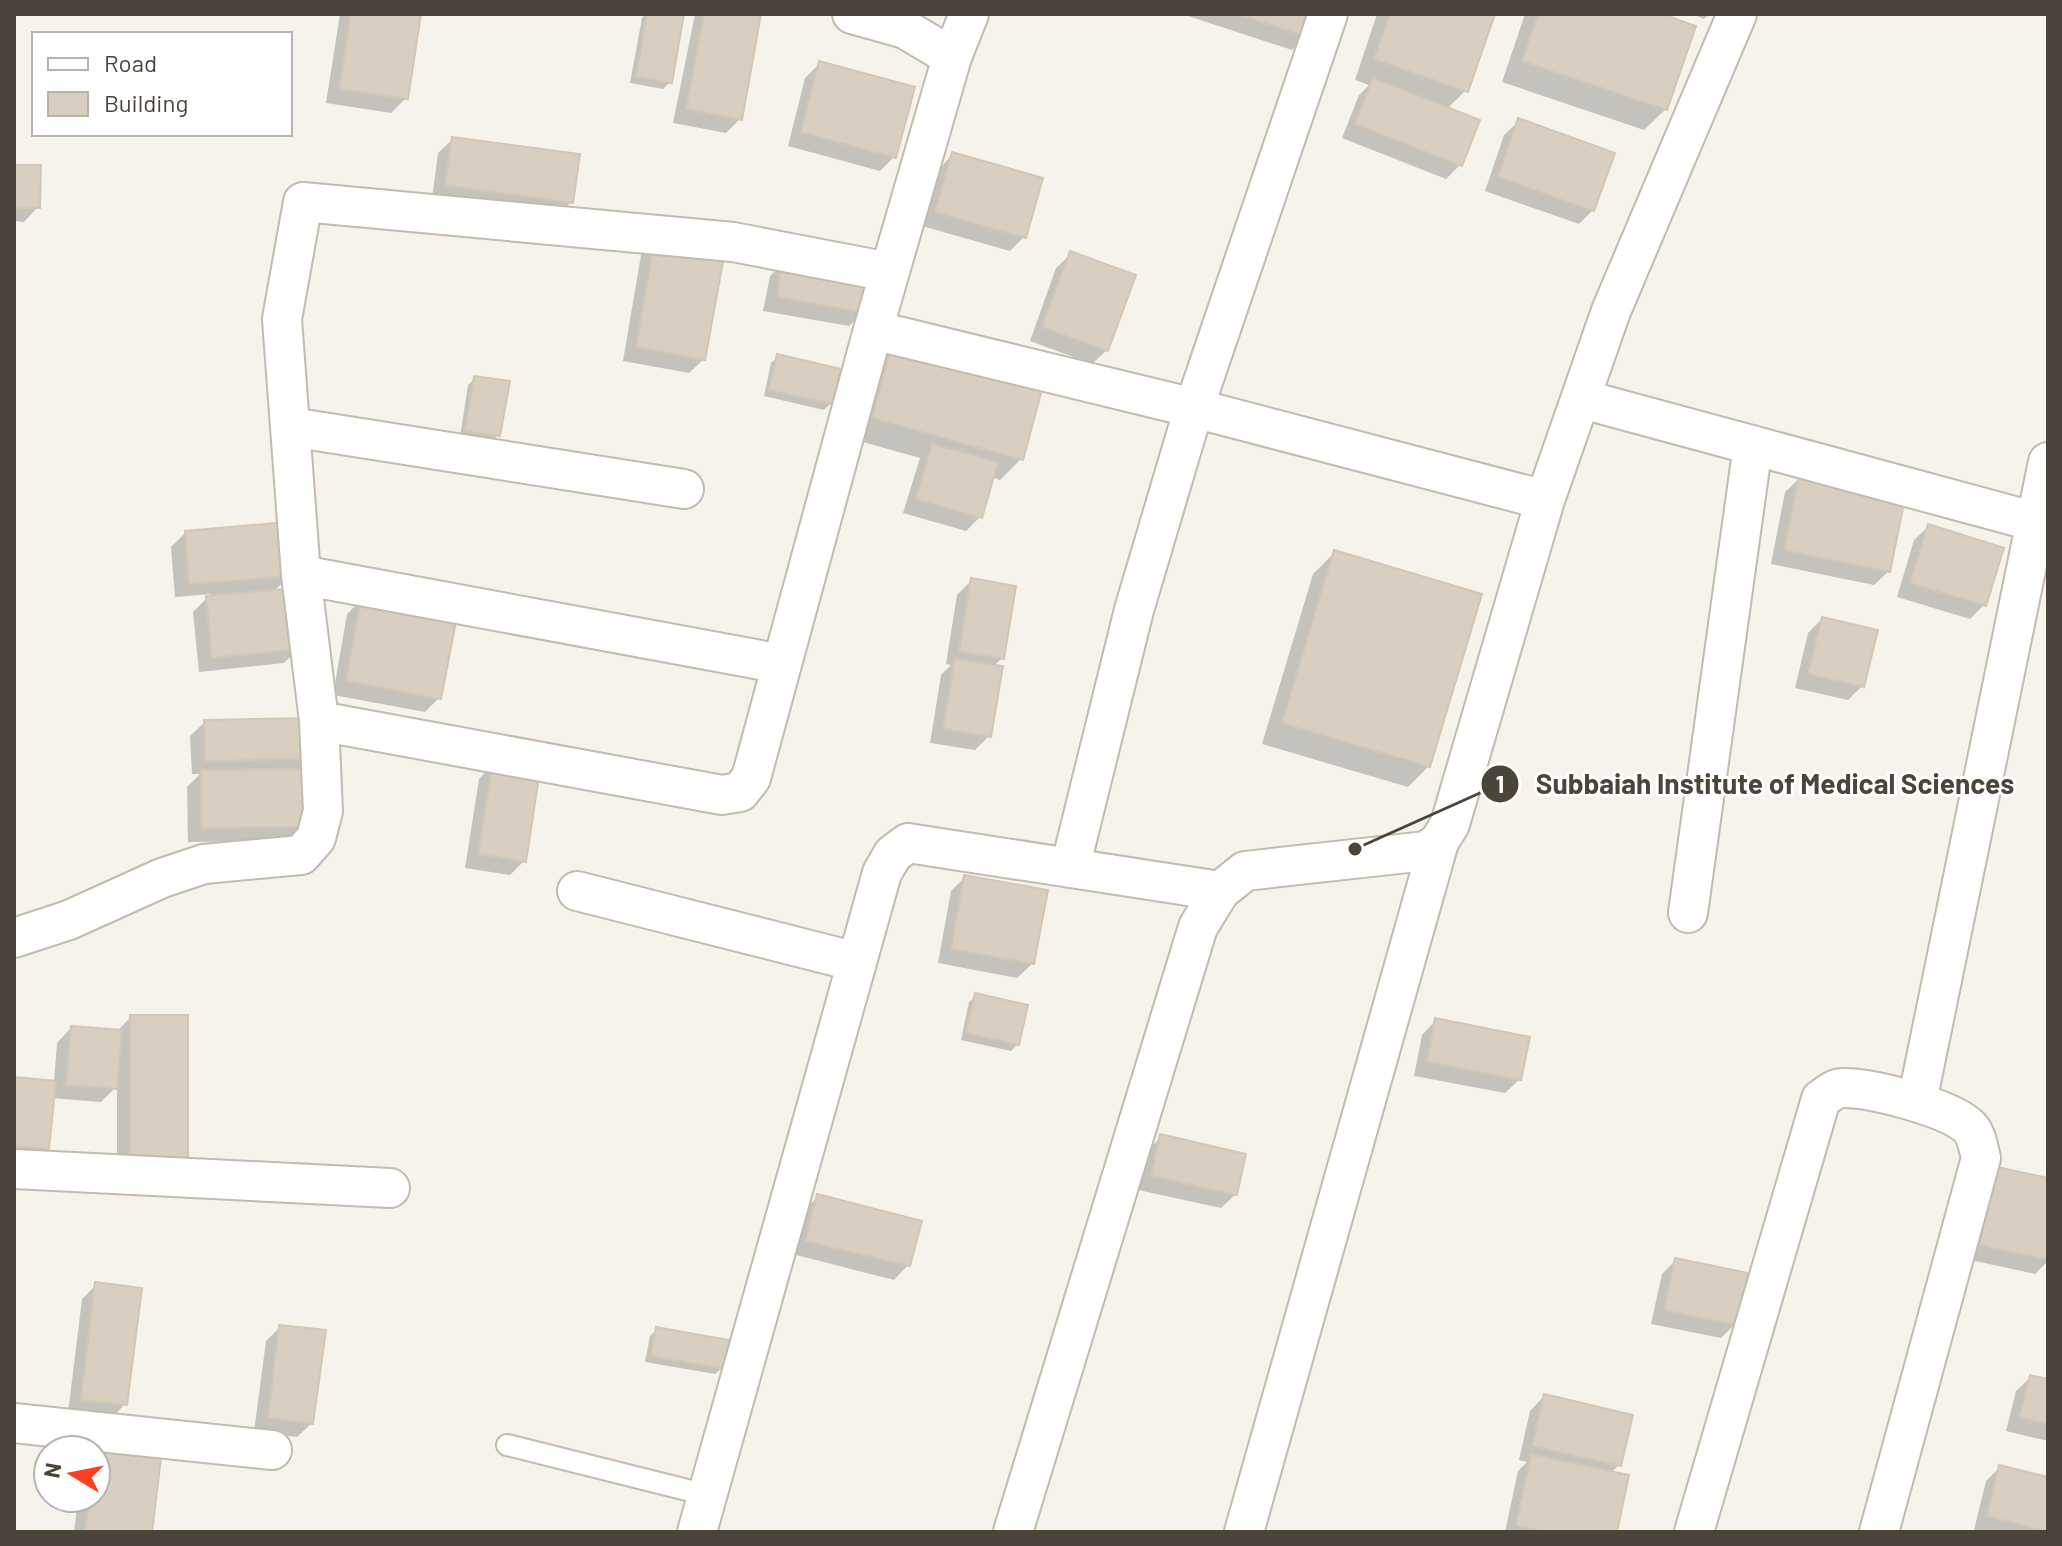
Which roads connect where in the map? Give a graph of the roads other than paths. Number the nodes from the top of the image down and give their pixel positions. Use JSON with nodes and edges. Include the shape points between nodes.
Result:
{"nodes":[{"id":1,"x":852,"y":14,"type":"edge"},
{"id":2,"x":969,"y":14,"type":"edge"},
{"id":3,"x":1328,"y":14,"type":"edge"},
{"id":4,"x":1737,"y":14,"type":"edge"},
{"id":5,"x":952,"y":57,"type":"junction"},
{"id":6,"x":889,"y":272,"type":"junction"},
{"id":7,"x":873,"y":330,"type":"junction"},
{"id":8,"x":1582,"y":399,"type":"junction"},
{"id":9,"x":1194,"y":408,"type":"junction"},
{"id":10,"x":291,"y":427,"type":"junction"},
{"id":11,"x":1753,"y":445,"type":"junction"},
{"id":12,"x":2048,"y":462,"type":"edge"},
{"id":13,"x":684,"y":489,"type":"dead end"},
{"id":14,"x":1545,"y":500,"type":"junction"},
{"id":15,"x":2036,"y":522,"type":"junction"},
{"id":16,"x":301,"y":575,"type":"junction"},
{"id":17,"x":782,"y":664,"type":"junction"},
{"id":18,"x":319,"y":721,"type":"junction"},
{"id":19,"x":1439,"y":842,"type":"junction"},
{"id":20,"x":1070,"y":868,"type":"junction"},
{"id":21,"x":577,"y":891,"type":"dead end"},
{"id":22,"x":1220,"y":891,"type":"junction"},
{"id":23,"x":1688,"y":913,"type":"dead end"},
{"id":24,"x":14,"y":938,"type":"edge"},
{"id":25,"x":857,"y":962,"type":"junction"},
{"id":26,"x":1917,"y":1102,"type":"junction"},
{"id":27,"x":14,"y":1169,"type":"edge"},
{"id":28,"x":390,"y":1188,"type":"dead end"},
{"id":29,"x":14,"y":1423,"type":"edge"},
{"id":30,"x":507,"y":1445,"type":"dead end"},
{"id":31,"x":272,"y":1450,"type":"dead end"},
{"id":32,"x":707,"y":1495,"type":"junction"},
{"id":33,"x":697,"y":1532,"type":"edge"},
{"id":34,"x":1013,"y":1532,"type":"edge"},
{"id":35,"x":1244,"y":1532,"type":"edge"},
{"id":36,"x":1694,"y":1532,"type":"edge"},
{"id":37,"x":1879,"y":1532,"type":"edge"}],
"edges":[{"from":1,"to":5,"type":"street","via":[[905,29]]},
{"from":2,"to":5,"type":"street"},
{"from":3,"to":9,"type":"street"},
{"from":4,"to":8,"type":"street","via":[[1611,311]]},
{"from":5,"to":6,"type":"street"},
{"from":6,"to":7,"type":"street"},
{"from":6,"to":10,"type":"street","via":[[733,242],[303,202],[282,319]]},
{"from":7,"to":9,"type":"street"},
{"from":7,"to":17,"type":"street"},
{"from":8,"to":11,"type":"street"},
{"from":8,"to":14,"type":"street"},
{"from":9,"to":14,"type":"street"},
{"from":9,"to":20,"type":"street","via":[[1134,610]]},
{"from":10,"to":13,"type":"street"},
{"from":10,"to":16,"type":"street"},
{"from":11,"to":15,"type":"street"},
{"from":11,"to":23,"type":"street"},
{"from":12,"to":15,"type":"street"},
{"from":14,"to":19,"type":"street","via":[[1450,824]]},
{"from":15,"to":26,"type":"street"},
{"from":16,"to":17,"type":"street"},
{"from":16,"to":18,"type":"street"},
{"from":17,"to":18,"type":"street","via":[[751,778],[740,792],[722,795]]},
{"from":18,"to":24,"type":"street","via":[[323,811],[316,838],[301,855],[204,864]]},
{"from":19,"to":22,"type":"street","via":[[1426,851],[1245,871]]},
{"from":19,"to":35,"type":"street"},
{"from":20,"to":22,"type":"street"},
{"from":20,"to":25,"type":"street","via":[[908,843],[893,854],[882,873]]},
{"from":21,"to":25,"type":"street"},
{"from":22,"to":34,"type":"street","via":[[1198,927]]},
{"from":25,"to":32,"type":"street"},
{"from":26,"to":36,"type":"street","via":[[1839,1088],[1821,1099]]},
{"from":26,"to":37,"type":"street","via":[[1967,1125],[1981,1158]]},
{"from":27,"to":28,"type":"street"},
{"from":29,"to":31,"type":"street"},
{"from":30,"to":32,"type":"lane"},
{"from":32,"to":33,"type":"street"}]}
